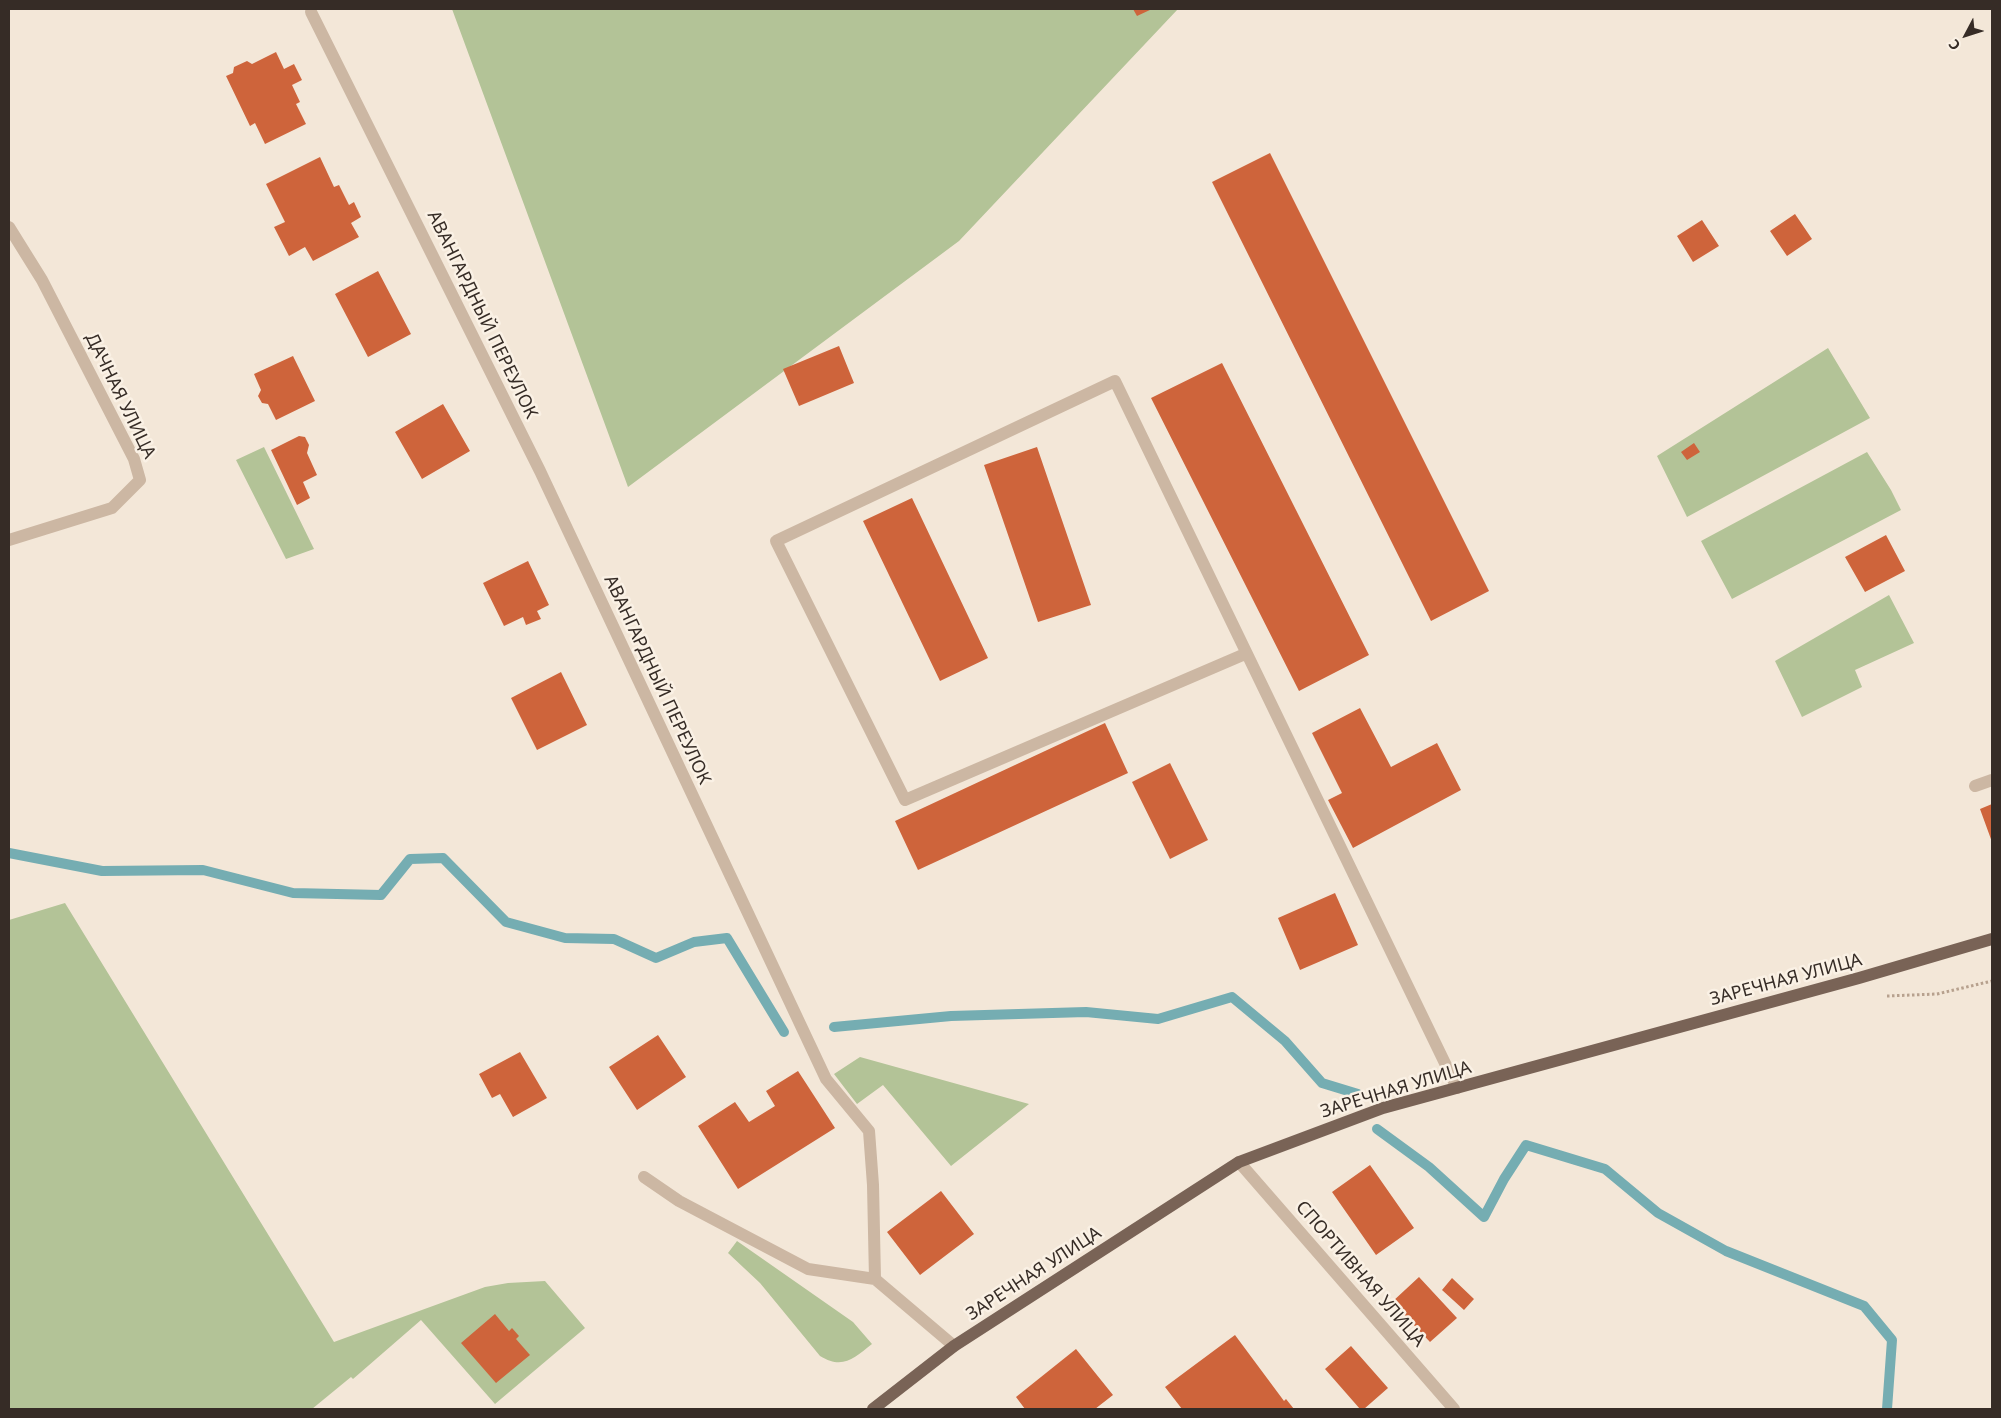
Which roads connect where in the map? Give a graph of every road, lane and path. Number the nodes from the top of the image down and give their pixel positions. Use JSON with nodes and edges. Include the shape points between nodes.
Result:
{"nodes":[{"id":1,"x":311,"y":12,"type":"dead end"},
{"id":2,"x":9,"y":227,"type":"edge"},
{"id":3,"x":9,"y":540,"type":"edge"},
{"id":4,"x":1245,"y":654,"type":"junction"},
{"id":5,"x":1992,"y":780,"type":"edge"},
{"id":6,"x":1975,"y":786,"type":"dead end"},
{"id":7,"x":1992,"y":939,"type":"edge"},
{"id":8,"x":1457,"y":1088,"type":"junction"},
{"id":9,"x":1239,"y":1162,"type":"junction"},
{"id":10,"x":644,"y":1177,"type":"dead end"},
{"id":11,"x":875,"y":1279,"type":"junction"},
{"id":12,"x":954,"y":1346,"type":"junction"},
{"id":13,"x":872,"y":1409,"type":"edge"},
{"id":14,"x":1454,"y":1409,"type":"edge"}],
"edges":[{"from":1,"to":11,"type":"street","name":"АВАНГАРДНЫЙ ПЕРЕУЛОК","via":[[540,471],[826,1079],[869,1130]]},
{"from":2,"to":3,"type":"street","name":"ДАЧНАЯ УЛИЦА","via":[[42,280],[134,458],[140,480],[112,508]]},
{"from":4,"to":4,"type":"street","via":[[1114,381],[776,541],[905,800]]},
{"from":4,"to":8,"type":"street"},
{"from":5,"to":6,"type":"street"},
{"from":7,"to":8,"type":"main road","name":"ЗАРЕЧНАЯ УЛИЦА"},
{"from":8,"to":9,"type":"main road","name":"ЗАРЕЧНАЯ УЛИЦА","via":[[1383,1108]]},
{"from":9,"to":12,"type":"main road","name":"ЗАРЕЧНАЯ УЛИЦА"},
{"from":9,"to":14,"type":"street","name":"СПОРТИВНАЯ УЛИЦА"},
{"from":10,"to":11,"type":"street","via":[[678,1201],[808,1269]]},
{"from":11,"to":12,"type":"street"},
{"from":12,"to":13,"type":"main road","name":"ЗАРЕЧНАЯ УЛИЦА"}]}
